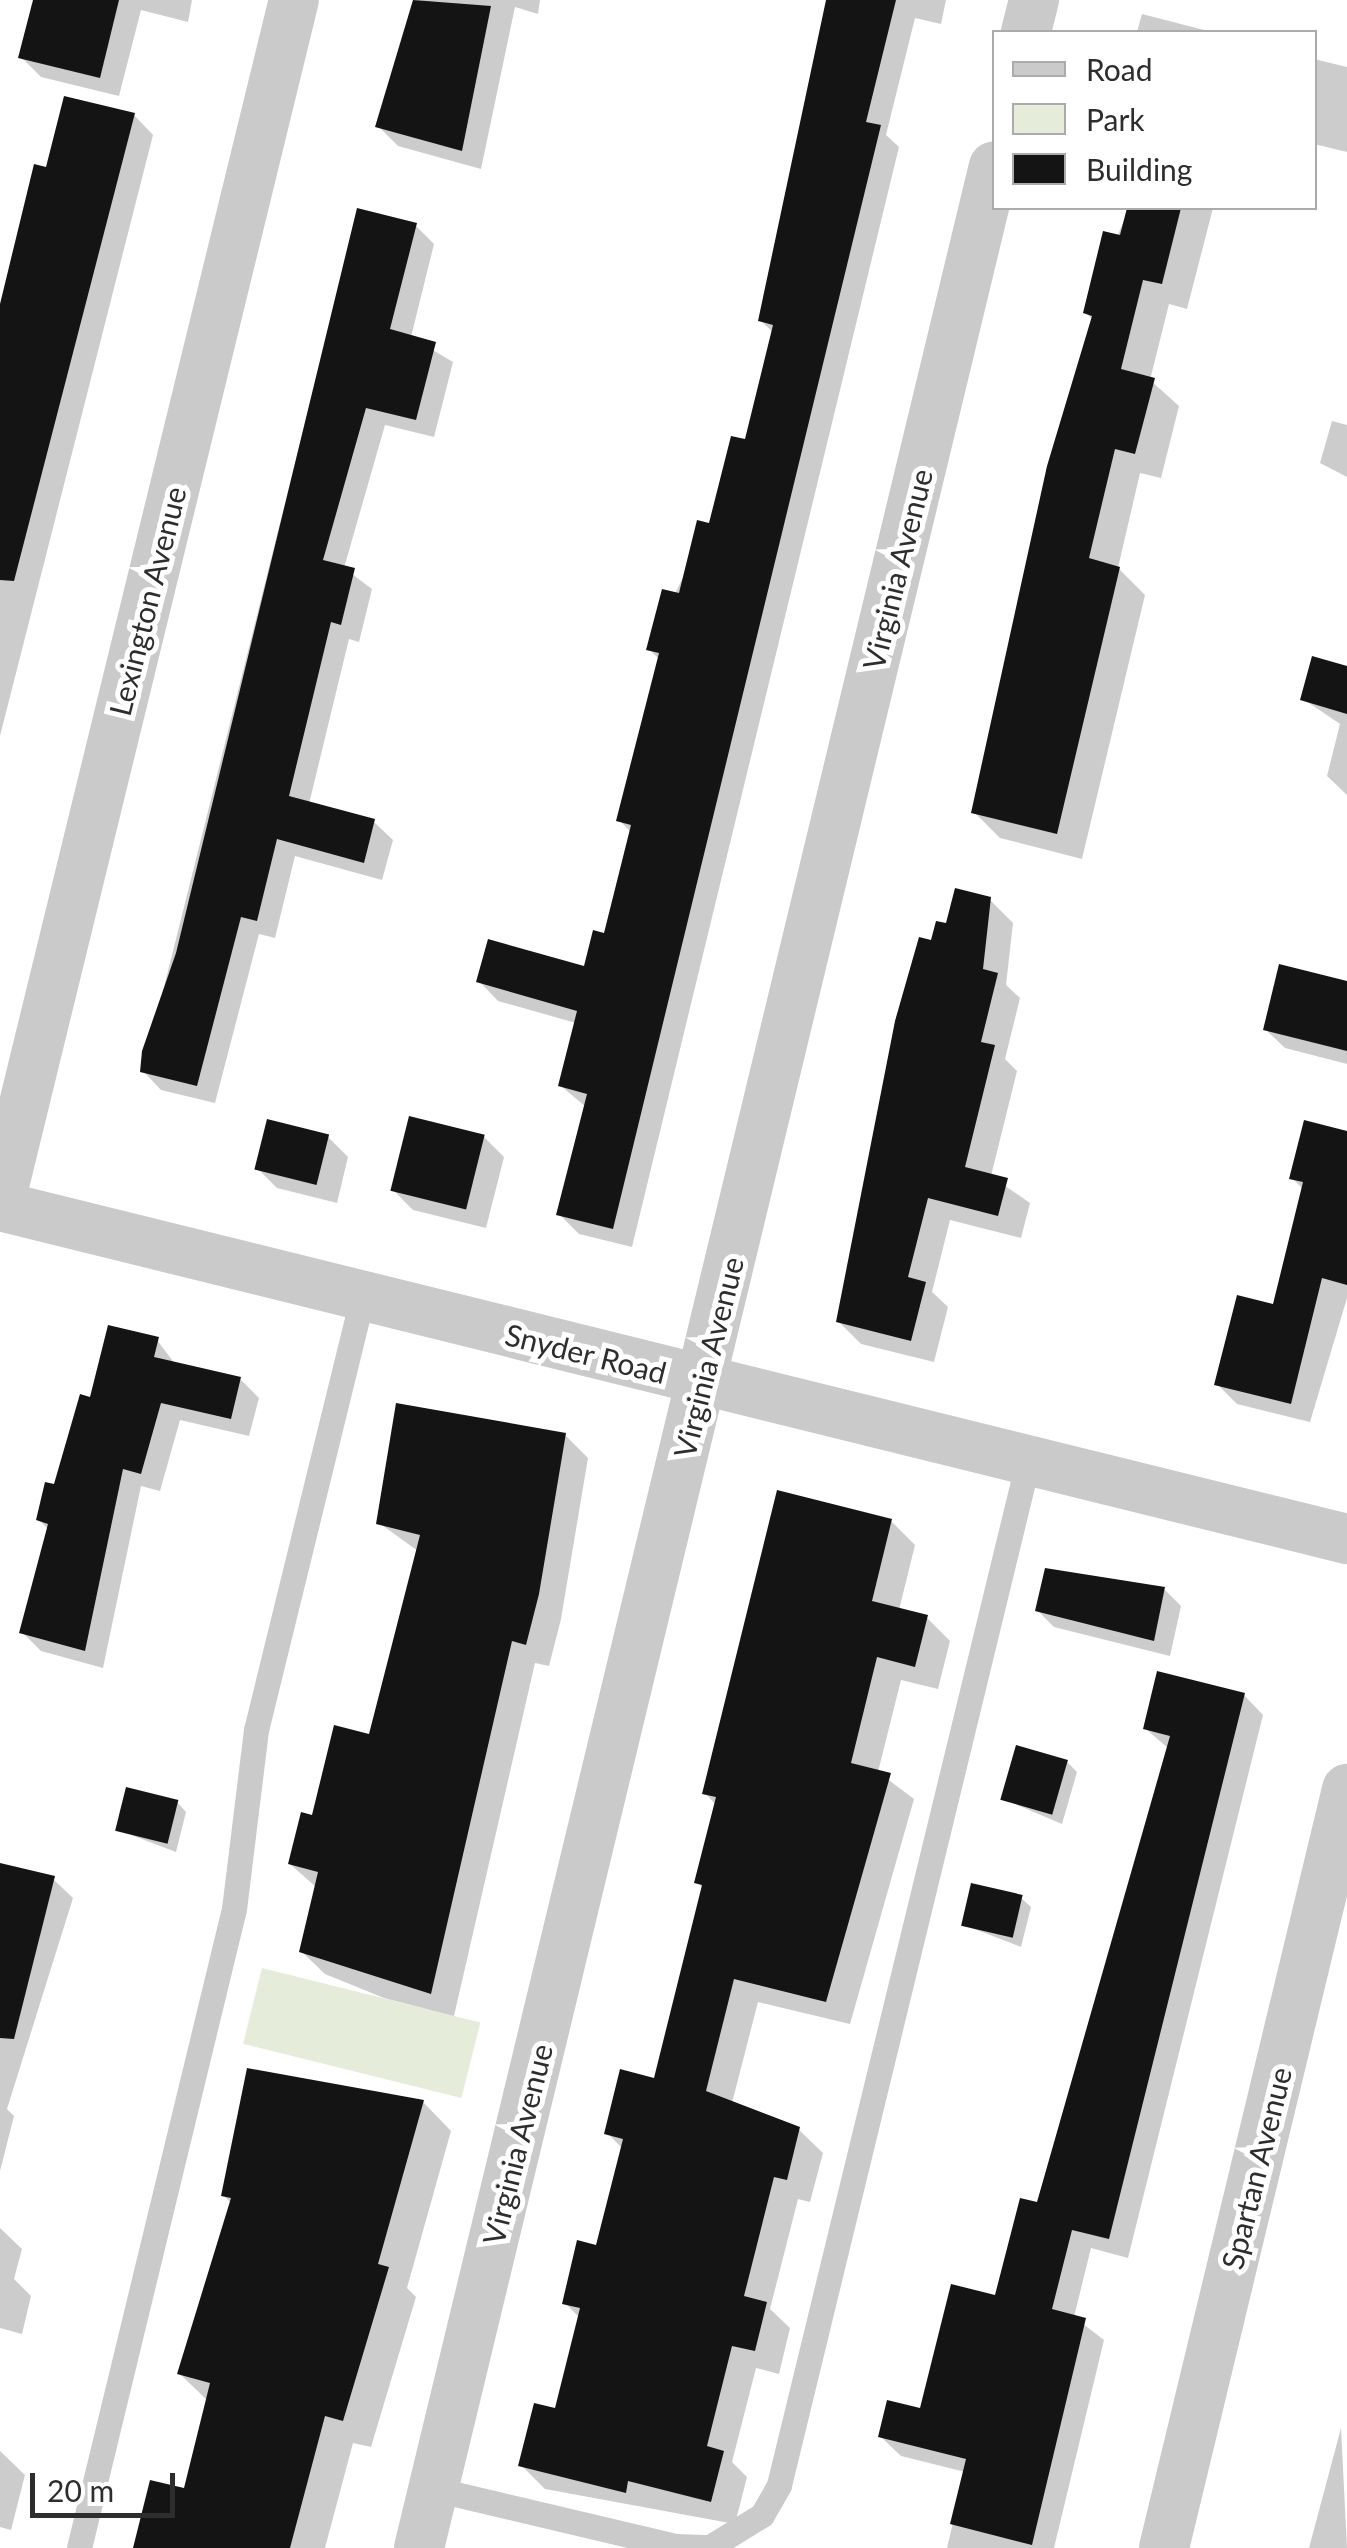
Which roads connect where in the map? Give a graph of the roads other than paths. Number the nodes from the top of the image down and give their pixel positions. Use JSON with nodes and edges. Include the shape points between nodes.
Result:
{"nodes":[{"id":1,"x":294,"y":0,"type":"edge"},
{"id":2,"x":1034,"y":0,"type":"edge"},
{"id":3,"x":1026,"y":30,"type":"edge"},
{"id":4,"x":992,"y":174,"type":"edge"},
{"id":5,"x":0,"y":1204,"type":"edge"},
{"id":6,"x":362,"y":1297,"type":"junction"},
{"id":7,"x":702,"y":1382,"type":"junction"},
{"id":8,"x":1028,"y":1461,"type":"junction"},
{"id":9,"x":1347,"y":1539,"type":"edge"},
{"id":10,"x":1347,"y":1789,"type":"edge"},
{"id":11,"x":434,"y":2490,"type":"junction"},
{"id":12,"x":78,"y":2548,"type":"edge"},
{"id":13,"x":419,"y":2548,"type":"edge"},
{"id":14,"x":1164,"y":2548,"type":"edge"}],
"edges":[{"from":1,"to":5,"type":"street","name":"Lexington Avenue"},
{"from":2,"to":3,"type":"street"},
{"from":4,"to":7,"type":"street","name":"Virginia Avenue"},
{"from":5,"to":6,"type":"street","name":"Snyder Road"},
{"from":6,"to":7,"type":"street","name":"Snyder Road"},
{"from":6,"to":12,"type":"lane","via":[[256,1730],[234,1910]]},
{"from":7,"to":8,"type":"street","name":"Snyder Road"},
{"from":7,"to":11,"type":"street","name":"Virginia Avenue"},
{"from":8,"to":9,"type":"street","name":"Snyder Road"},
{"from":8,"to":11,"type":"lane","via":[[778,2485],[762,2516],[710,2548],[676,2546]]},
{"from":10,"to":14,"type":"street","name":"Spartan Avenue"},
{"from":11,"to":13,"type":"street","name":"Virginia Avenue"}]}
